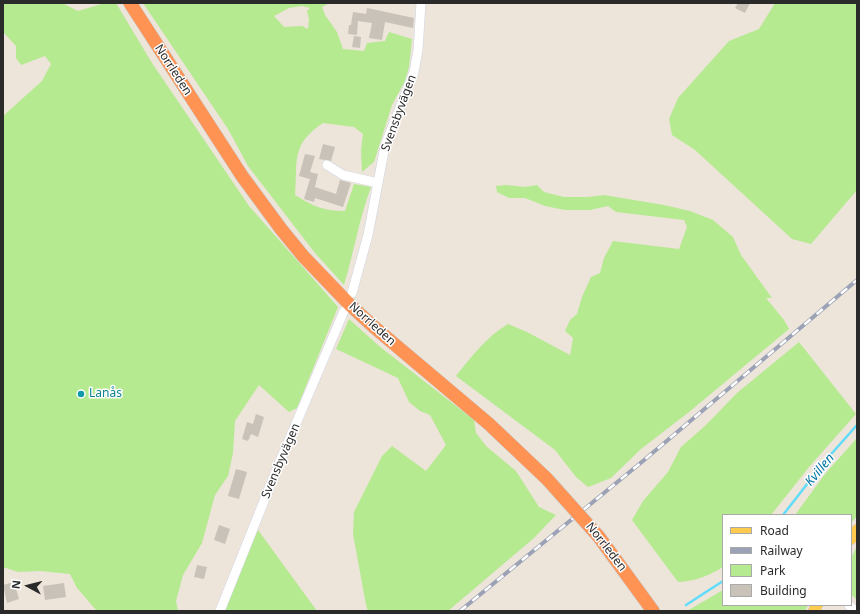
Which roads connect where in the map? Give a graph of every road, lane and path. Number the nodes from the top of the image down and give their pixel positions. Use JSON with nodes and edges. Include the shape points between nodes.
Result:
{"nodes":[{"id":1,"x":130,"y":3,"type":"edge"},
{"id":2,"x":421,"y":3,"type":"edge"},
{"id":3,"x":327,"y":165,"type":"dead end"},
{"id":4,"x":378,"y":183,"type":"junction"},
{"id":5,"x":352,"y":293,"type":"dead end"},
{"id":6,"x":344,"y":311,"type":"dead end"},
{"id":7,"x":220,"y":611,"type":"edge"},
{"id":8,"x":653,"y":611,"type":"edge"}],
"edges":[{"from":1,"to":8,"type":"highway","name":"Norrleden","bridge":true,"via":[[242,176],[303,256],[364,318],[489,424],[547,479],[599,537]]},
{"from":2,"to":4,"type":"street","name":"Svensbyvägen","via":[[414,72],[388,139]]},
{"from":3,"to":4,"type":"street","via":[[343,175]]},
{"from":4,"to":5,"type":"street","name":"Svensbyvägen","via":[[367,242]]},
{"from":6,"to":7,"type":"street","name":"Svensbyvägen"}]}
